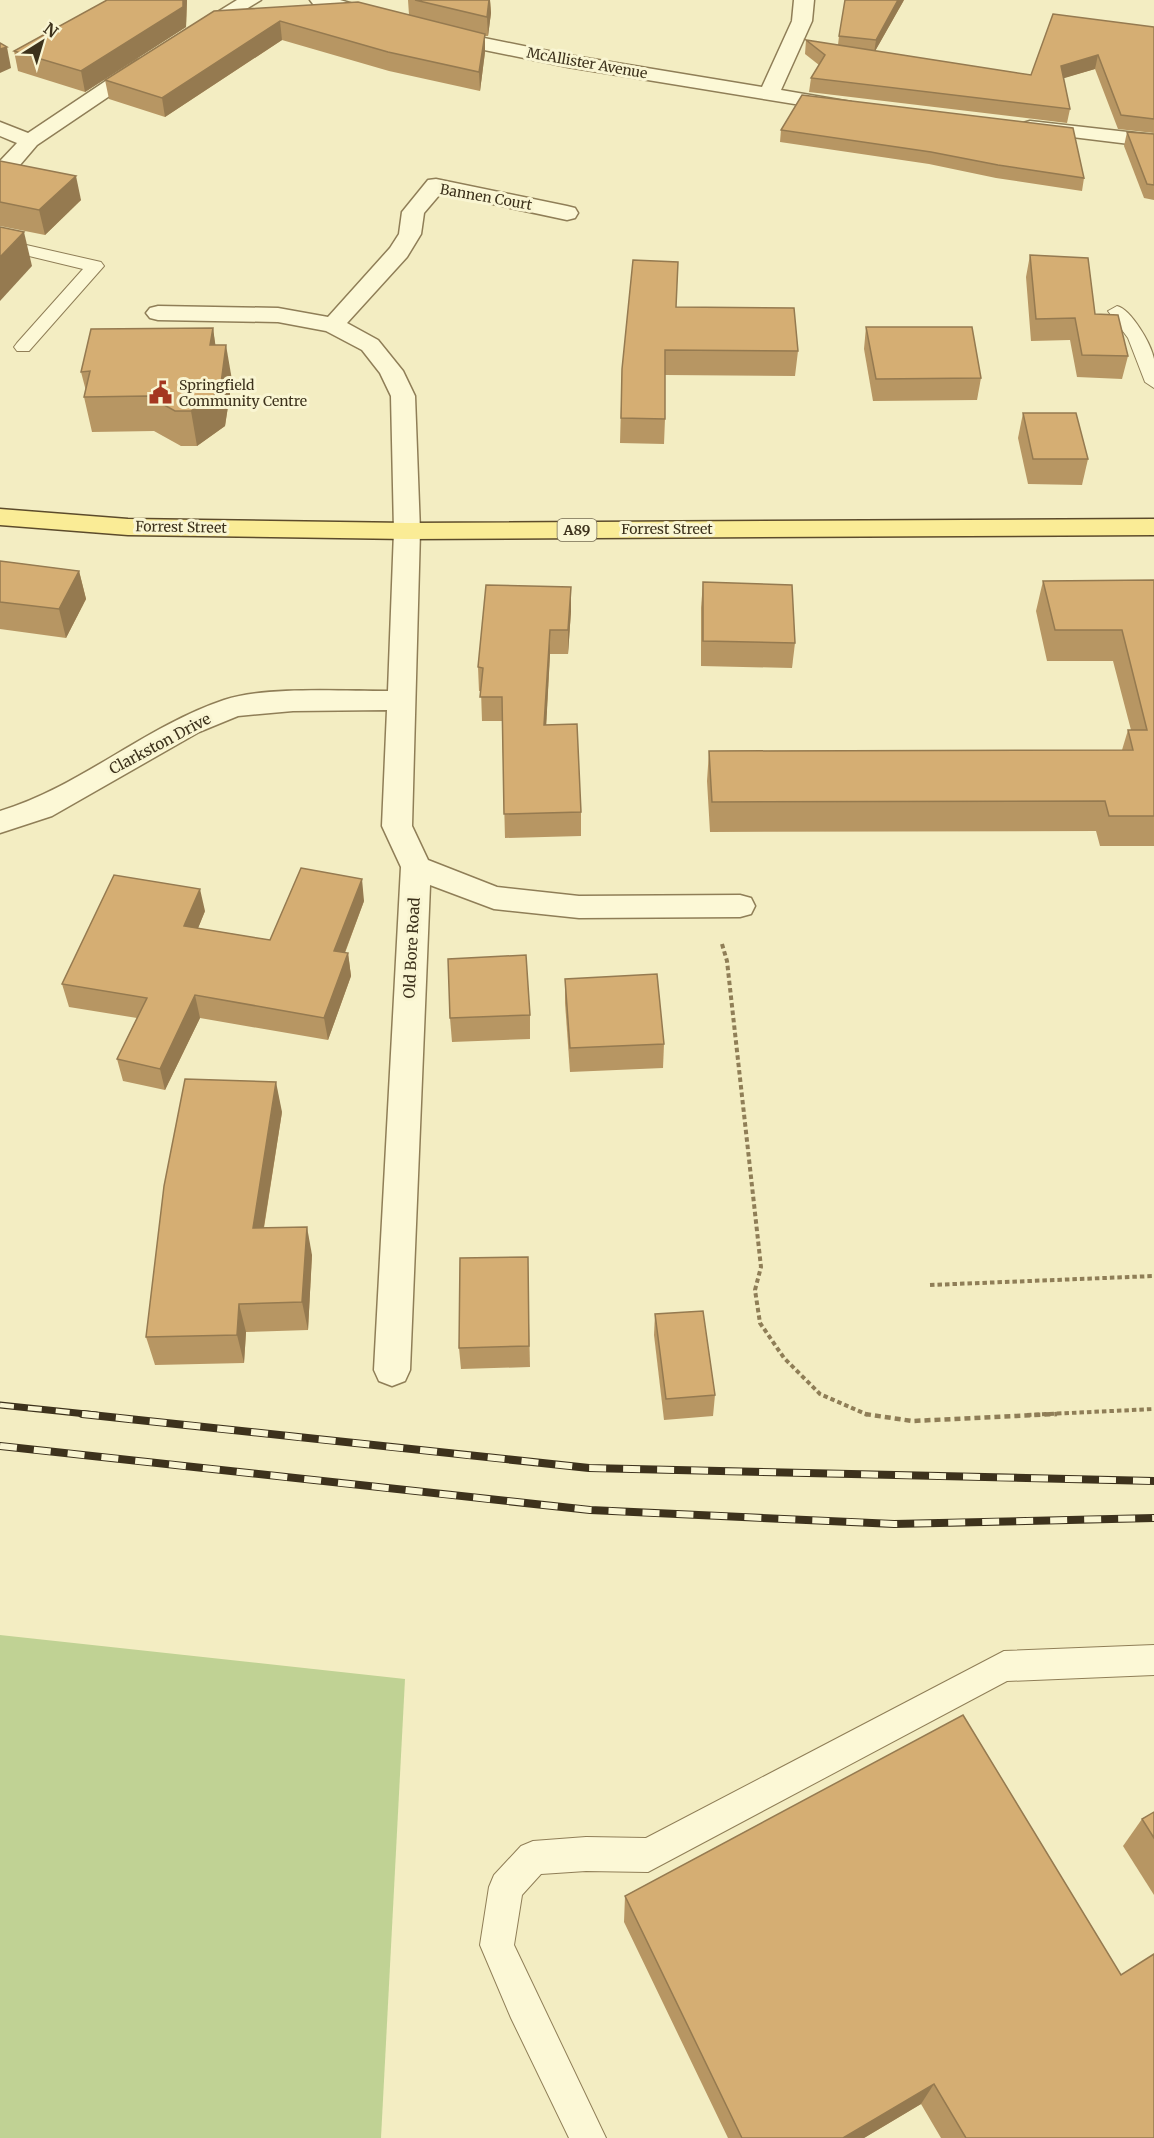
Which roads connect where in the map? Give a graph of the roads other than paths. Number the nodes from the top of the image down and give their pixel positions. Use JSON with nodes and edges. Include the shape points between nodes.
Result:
{"nodes":[{"id":1,"x":251,"y":0,"type":"edge"},
{"id":2,"x":320,"y":0,"type":"edge"},
{"id":3,"x":804,"y":0,"type":"edge"},
{"id":4,"x":391,"y":21,"type":"edge"},
{"id":5,"x":423,"y":30,"type":"edge"},
{"id":6,"x":183,"y":39,"type":"edge"},
{"id":7,"x":163,"y":51,"type":"edge"},
{"id":8,"x":769,"y":94,"type":"junction"},
{"id":9,"x":863,"y":109,"type":"edge"},
{"id":10,"x":1012,"y":125,"type":"edge"},
{"id":11,"x":0,"y":128,"type":"edge"},
{"id":12,"x":30,"y":141,"type":"junction"},
{"id":13,"x":1154,"y":141,"type":"edge"},
{"id":14,"x":0,"y":174,"type":"edge"},
{"id":15,"x":567,"y":213,"type":"dead end"},
{"id":16,"x":0,"y":244,"type":"edge"},
{"id":17,"x":1117,"y":311,"type":"dead end"},
{"id":18,"x":158,"y":313,"type":"dead end"},
{"id":19,"x":333,"y":325,"type":"junction"},
{"id":20,"x":23,"y":346,"type":"dead end"},
{"id":21,"x":1154,"y":382,"type":"edge"},
{"id":22,"x":0,"y":517,"type":"edge"},
{"id":23,"x":1154,"y":527,"type":"edge"},
{"id":24,"x":407,"y":531,"type":"junction"},
{"id":25,"x":401,"y":700,"type":"junction"},
{"id":26,"x":0,"y":822,"type":"edge"},
{"id":27,"x":416,"y":867,"type":"junction"},
{"id":28,"x":726,"y":906,"type":"road end"},
{"id":29,"x":392,"y":1370,"type":"dead end"},
{"id":30,"x":1154,"y":1660,"type":"edge"},
{"id":31,"x":588,"y":2138,"type":"edge"}],
"edges":[{"from":1,"to":6,"type":"street"},
{"from":2,"to":4,"type":"street"},
{"from":3,"to":8,"type":"street","via":[[802,21]]},
{"from":5,"to":8,"type":"street","name":"McAllister Avenue","via":[[568,61]]},
{"from":7,"to":12,"type":"street"},
{"from":8,"to":9,"type":"street","name":"McAllister Avenue"},
{"from":10,"to":13,"type":"street"},
{"from":11,"to":12,"type":"street"},
{"from":12,"to":14,"type":"street"},
{"from":15,"to":19,"type":"street","name":"Bannen Court","via":[[436,185],[413,212],[410,234],[399,252]]},
{"from":16,"to":20,"type":"lane","via":[[95,266]]},
{"from":17,"to":21,"type":"lane","via":[[1137,338]]},
{"from":18,"to":19,"type":"street","via":[[279,315]]},
{"from":19,"to":24,"type":"street","via":[[370,345],[391,371],[403,396]]},
{"from":22,"to":24,"type":"main road","name":"Forrest Street","number":"A89","via":[[128,526]]},
{"from":23,"to":24,"type":"main road","name":"Forrest Street","number":"A89"},
{"from":24,"to":25,"type":"street","name":"Old Bore Road"},
{"from":25,"to":26,"type":"street","name":"Clarkston Drive","via":[[293,701],[234,707],[189,725],[42,809]]},
{"from":25,"to":27,"type":"street","name":"Old Bore Road","via":[[397,826]]},
{"from":27,"to":28,"type":"street","via":[[494,898],[579,907]]},
{"from":27,"to":29,"type":"street","name":"Old Bore Road"},
{"from":30,"to":31,"type":"lane","via":[[1004,1666],[648,1855],[533,1858],[506,1887],[497,1944]]}]}
